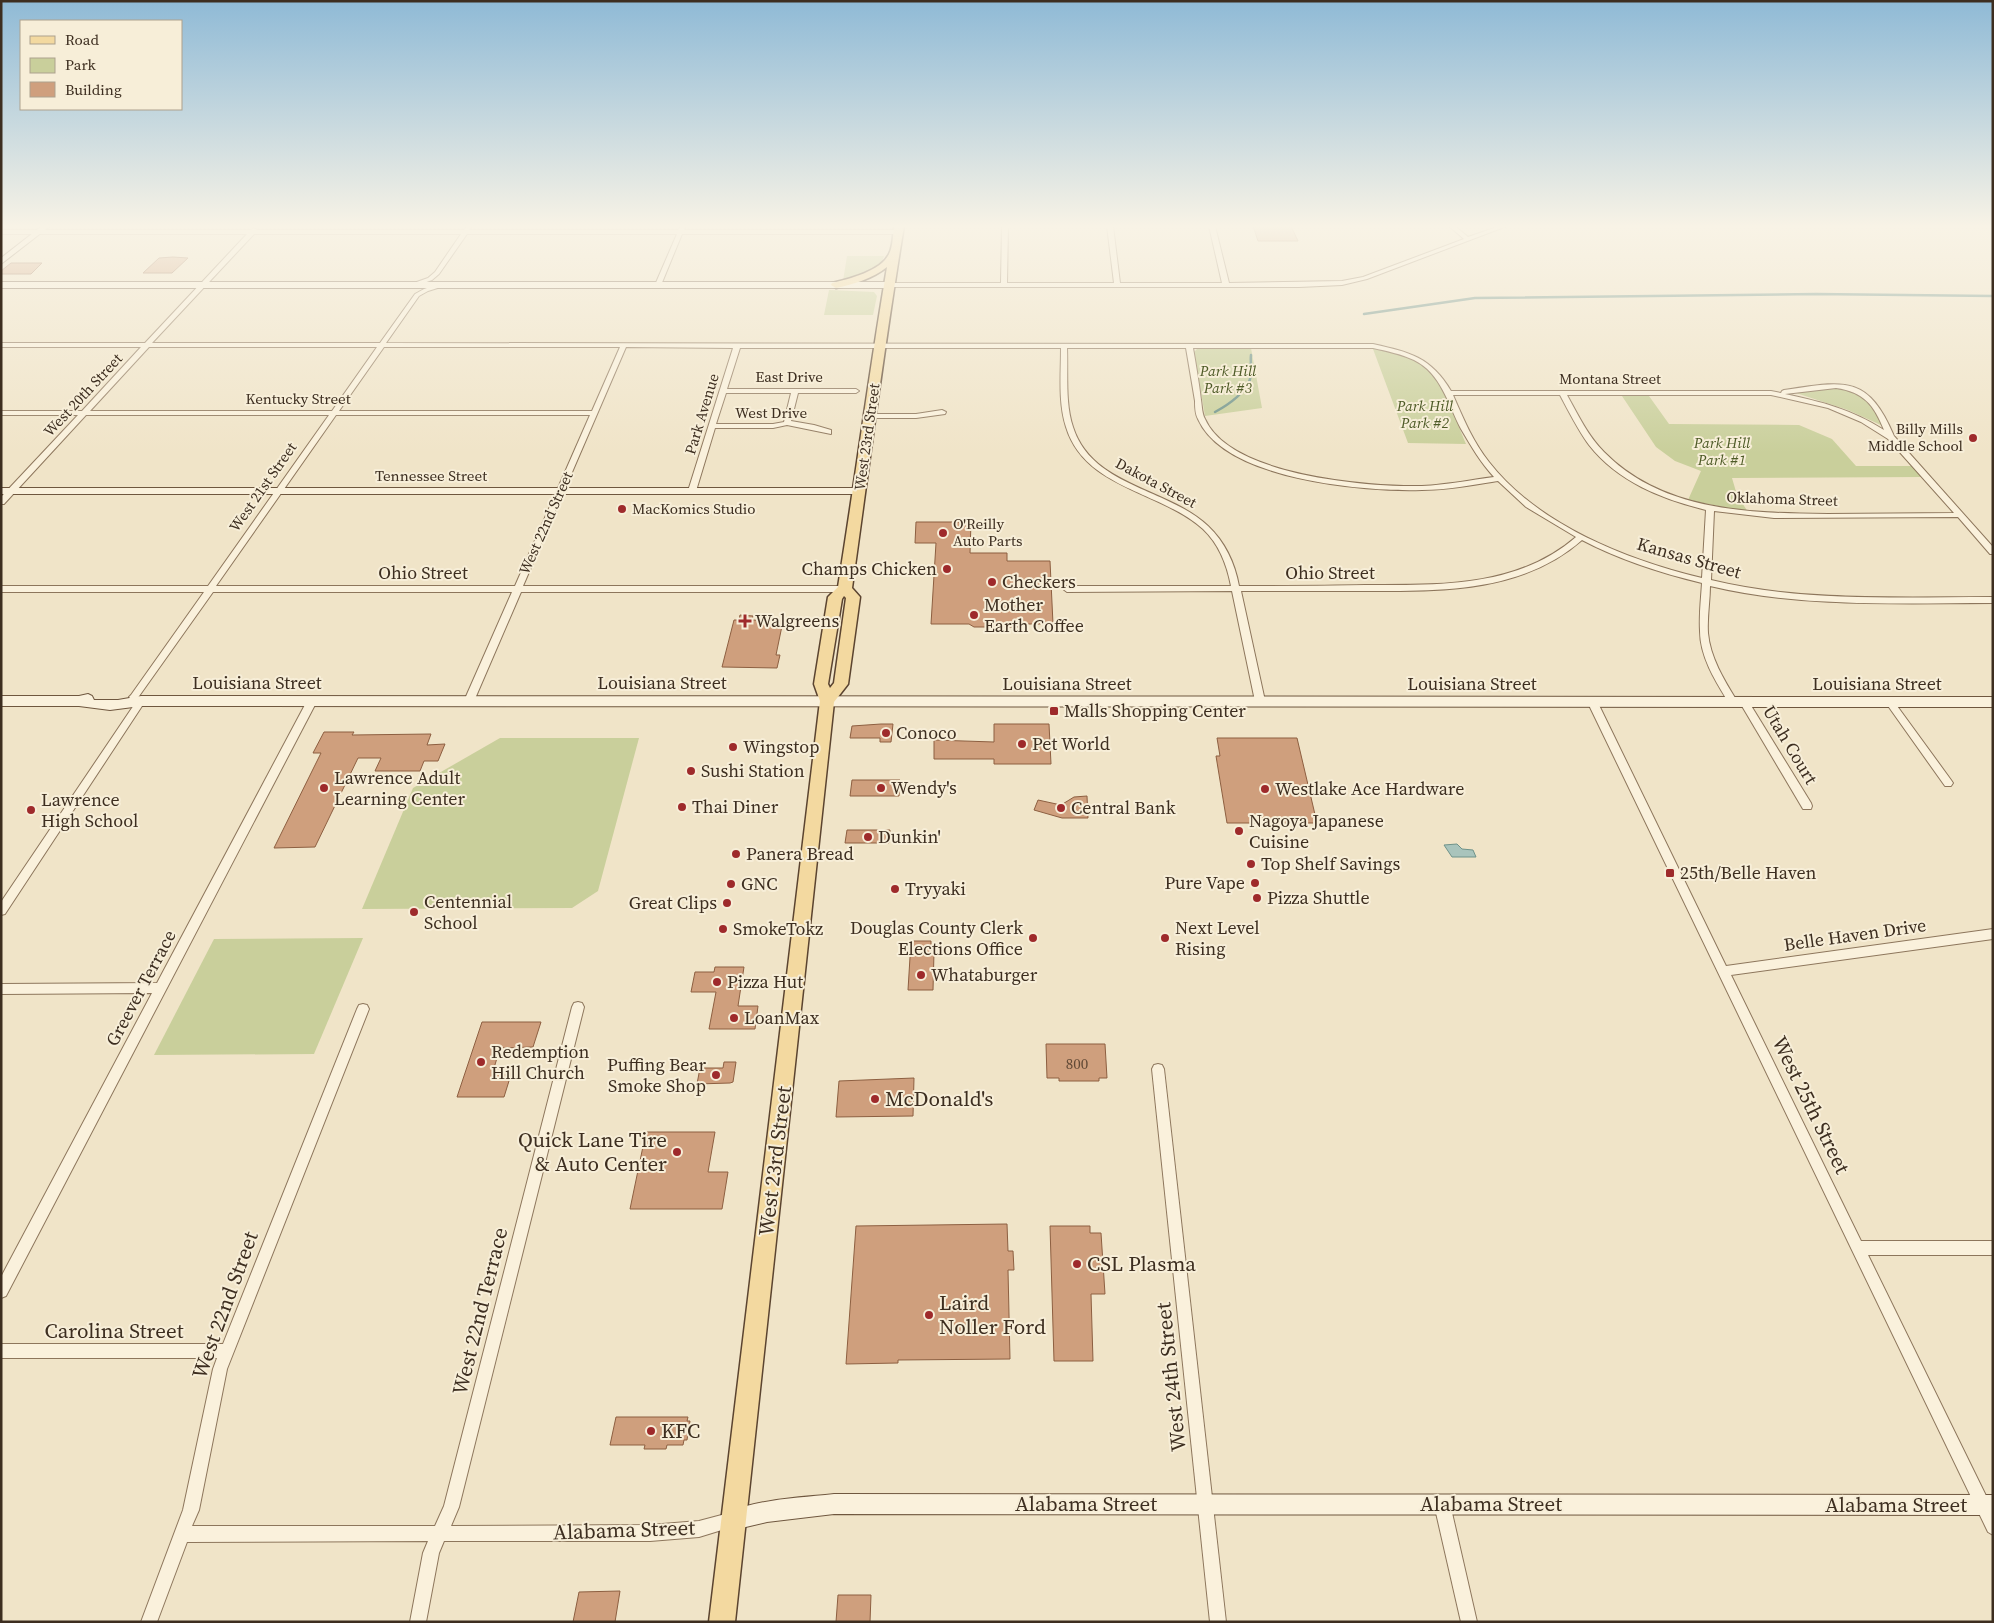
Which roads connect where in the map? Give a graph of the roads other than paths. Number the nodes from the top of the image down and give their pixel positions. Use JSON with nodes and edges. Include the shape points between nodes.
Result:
{"nodes":[{"id":1,"x":188,"y":302,"type":"edge"},
{"id":2,"x":412,"y":302,"type":"edge"},
{"id":3,"x":885,"y":302,"type":"edge"},
{"id":4,"x":1,"y":345,"type":"edge"},
{"id":5,"x":148,"y":345,"type":"junction"},
{"id":6,"x":382,"y":345,"type":"junction"},
{"id":7,"x":624,"y":345,"type":"junction"},
{"id":8,"x":737,"y":345,"type":"junction"},
{"id":9,"x":879,"y":345,"type":"junction"},
{"id":10,"x":1064,"y":345,"type":"junction"},
{"id":11,"x":1189,"y":345,"type":"junction"},
{"id":12,"x":795,"y":391,"type":"junction"},
{"id":13,"x":856,"y":391,"type":"dead end"},
{"id":14,"x":723,"y":392,"type":"junction"},
{"id":15,"x":1448,"y":393,"type":"junction"},
{"id":16,"x":1562,"y":393,"type":"junction"},
{"id":17,"x":1771,"y":393,"type":"junction"},
{"id":18,"x":335,"y":412,"type":"junction"},
{"id":19,"x":942,"y":412,"type":"dead end"},
{"id":20,"x":1,"y":413,"type":"edge"},
{"id":21,"x":85,"y":413,"type":"junction"},
{"id":22,"x":595,"y":413,"type":"junction"},
{"id":23,"x":872,"y":416,"type":"junction"},
{"id":24,"x":787,"y":423,"type":"junction"},
{"id":25,"x":712,"y":426,"type":"junction"},
{"id":26,"x":828,"y":432,"type":"dead end"},
{"id":27,"x":1891,"y":437,"type":"junction"},
{"id":28,"x":1498,"y":479,"type":"junction"},
{"id":29,"x":7,"y":491,"type":"edge"},
{"id":30,"x":279,"y":491,"type":"junction"},
{"id":31,"x":560,"y":491,"type":"junction"},
{"id":32,"x":692,"y":491,"type":"junction"},
{"id":33,"x":860,"y":491,"type":"junction"},
{"id":34,"x":1,"y":502,"type":"edge"},
{"id":35,"x":1710,"y":509,"type":"junction"},
{"id":36,"x":1960,"y":516,"type":"junction"},
{"id":37,"x":1581,"y":537,"type":"junction"},
{"id":38,"x":1993,"y":552,"type":"edge"},
{"id":39,"x":1708,"y":584,"type":"junction"},
{"id":40,"x":1,"y":589,"type":"edge"},
{"id":41,"x":210,"y":589,"type":"junction"},
{"id":42,"x":518,"y":589,"type":"junction"},
{"id":43,"x":844,"y":589,"type":"junction"},
{"id":44,"x":1067,"y":589,"type":"dead end"},
{"id":45,"x":1236,"y":589,"type":"junction"},
{"id":46,"x":1993,"y":600,"type":"edge"},
{"id":47,"x":137,"y":699,"type":"junction"},
{"id":48,"x":1,"y":701,"type":"edge"},
{"id":49,"x":312,"y":701,"type":"junction"},
{"id":50,"x":469,"y":701,"type":"junction"},
{"id":51,"x":828,"y":701,"type":"junction"},
{"id":52,"x":1260,"y":701,"type":"junction"},
{"id":53,"x":1592,"y":701,"type":"junction"},
{"id":54,"x":1738,"y":701,"type":"junction"},
{"id":55,"x":1889,"y":701,"type":"junction"},
{"id":56,"x":1993,"y":702,"type":"edge"},
{"id":57,"x":1948,"y":783,"type":"dead end"},
{"id":58,"x":1807,"y":806,"type":"dead end"},
{"id":59,"x":1,"y":911,"type":"edge"},
{"id":60,"x":1993,"y":934,"type":"edge"},
{"id":61,"x":1723,"y":971,"type":"junction"},
{"id":62,"x":161,"y":988,"type":"junction"},
{"id":63,"x":1,"y":989,"type":"edge"},
{"id":64,"x":578,"y":1007,"type":"dead end"},
{"id":65,"x":363,"y":1009,"type":"dead end"},
{"id":66,"x":1158,"y":1069,"type":"dead end"},
{"id":67,"x":1857,"y":1248,"type":"junction"},
{"id":68,"x":1993,"y":1248,"type":"edge"},
{"id":69,"x":1,"y":1291,"type":"edge"},
{"id":70,"x":1,"y":1351,"type":"edge"},
{"id":71,"x":227,"y":1351,"type":"junction"},
{"id":72,"x":1206,"y":1504,"type":"junction"},
{"id":73,"x":1442,"y":1504,"type":"junction"},
{"id":74,"x":1987,"y":1505,"type":"edge"},
{"id":75,"x":733,"y":1520,"type":"junction"},
{"id":76,"x":1993,"y":1527,"type":"edge"},
{"id":77,"x":182,"y":1534,"type":"junction"},
{"id":78,"x":439,"y":1534,"type":"junction"},
{"id":79,"x":149,"y":1622,"type":"edge"},
{"id":80,"x":418,"y":1622,"type":"edge"},
{"id":81,"x":722,"y":1622,"type":"edge"},
{"id":82,"x":1218,"y":1622,"type":"edge"},
{"id":83,"x":1469,"y":1622,"type":"edge"}],
"edges":[{"from":1,"to":5,"type":"street","name":"West 20th Street"},
{"from":2,"to":6,"type":"street","name":"West 21st Street"},
{"from":3,"to":9,"type":"main road","name":"West 23rd Street"},
{"from":4,"to":5,"type":"street","name":"Kansas Street"},
{"from":5,"to":6,"type":"street","name":"Kansas Street"},
{"from":5,"to":21,"type":"street","name":"West 20th Street"},
{"from":6,"to":7,"type":"street","name":"Kansas Street"},
{"from":6,"to":18,"type":"street","name":"West 21st Street"},
{"from":7,"to":8,"type":"street","name":"Kansas Street"},
{"from":7,"to":22,"type":"street","name":"West 22nd Street"},
{"from":8,"to":9,"type":"street","name":"Kansas Street"},
{"from":8,"to":14,"type":"street","name":"Park Avenue"},
{"from":9,"to":10,"type":"street","name":"Kansas Street"},
{"from":9,"to":23,"type":"main road","name":"West 23rd Street"},
{"from":10,"to":11,"type":"street","name":"Kansas Street"},
{"from":10,"to":45,"type":"street","name":"Dakota Street","via":[[1067,415],[1070,429],[1083,451],[1098,467],[1121,482],[1183,512],[1204,526],[1228,558]]},
{"from":11,"to":15,"type":"street","name":"Kansas Street","via":[[1364,345],[1385,348],[1426,363],[1438,374]]},
{"from":11,"to":28,"type":"street","via":[[1205,428],[1224,446],[1248,460],[1309,478],[1374,487],[1423,488]]},
{"from":12,"to":13,"type":"street","name":"East Drive"},
{"from":12,"to":14,"type":"street","name":"East Drive"},
{"from":12,"to":24,"type":"street"},
{"from":14,"to":25,"type":"street","name":"Park Avenue"},
{"from":15,"to":16,"type":"street","name":"Montana Street"},
{"from":15,"to":28,"type":"street","name":"Kansas Street","via":[[1474,446]]},
{"from":16,"to":17,"type":"street","name":"Montana Street"},
{"from":16,"to":35,"type":"street","name":"Oklahoma Street","via":[[1591,443],[1615,467],[1658,492]]},
{"from":17,"to":27,"type":"street","name":"Montana Street","via":[[1817,402],[1852,414]]},
{"from":17,"to":27,"type":"street","name":"Montana Street","via":[[1835,385],[1858,391],[1875,404]]},
{"from":18,"to":21,"type":"street","name":"Kentucky Street"},
{"from":18,"to":22,"type":"street","name":"Kentucky Street"},
{"from":18,"to":30,"type":"street","name":"West 21st Street"},
{"from":19,"to":23,"type":"street","via":[[916,416]]},
{"from":20,"to":21,"type":"street","name":"Kentucky Street"},
{"from":21,"to":29,"type":"street","name":"West 20th Street"},
{"from":22,"to":31,"type":"street","name":"West 22nd Street"},
{"from":23,"to":33,"type":"main road","name":"West 23rd Street"},
{"from":24,"to":25,"type":"street","name":"West Drive"},
{"from":24,"to":26,"type":"street","name":"West Drive"},
{"from":25,"to":32,"type":"street","name":"Park Avenue"},
{"from":27,"to":36,"type":"street"},
{"from":28,"to":37,"type":"street","name":"Kansas Street","via":[[1539,512]]},
{"from":29,"to":30,"type":"street","name":"Tennessee Street"},
{"from":29,"to":34,"type":"street","name":"West 20th Street"},
{"from":30,"to":31,"type":"street","name":"Tennessee Street"},
{"from":30,"to":41,"type":"street","name":"West 21st Street"},
{"from":31,"to":32,"type":"street","name":"Tennessee Street"},
{"from":31,"to":42,"type":"street","name":"West 22nd Street"},
{"from":32,"to":33,"type":"street","name":"Tennessee Street"},
{"from":33,"to":43,"type":"main road","name":"West 23rd Street"},
{"from":35,"to":36,"type":"street","name":"Oklahoma Street","via":[[1771,516]]},
{"from":35,"to":39,"type":"street","name":"Utah Court"},
{"from":36,"to":38,"type":"street"},
{"from":37,"to":39,"type":"street","name":"Kansas Street","via":[[1644,564]]},
{"from":37,"to":45,"type":"street","name":"Ohio Street","via":[[1570,549],[1537,567],[1466,586]]},
{"from":39,"to":46,"type":"street","name":"Kansas Street","via":[[1766,594],[1817,598]]},
{"from":39,"to":54,"type":"street","name":"Utah Court","via":[[1705,643],[1714,670]]},
{"from":40,"to":41,"type":"street","name":"Ohio Street"},
{"from":41,"to":42,"type":"street","name":"Ohio Street"},
{"from":41,"to":47,"type":"street","name":"West 21st Street"},
{"from":42,"to":43,"type":"street","name":"Ohio Street"},
{"from":42,"to":50,"type":"street","name":"West 22nd Street"},
{"from":43,"to":51,"type":"main road","name":"West 23rd Street","via":[[835,597],[821,684]]},
{"from":43,"to":51,"type":"main road","name":"West 23rd Street","via":[[853,597],[841,684]]},
{"from":44,"to":45,"type":"street","name":"Ohio Street"},
{"from":45,"to":52,"type":"street","name":"Dakota Street"},
{"from":47,"to":48,"type":"main road","name":"Louisiana Street","via":[[129,704]]},
{"from":47,"to":49,"type":"main road","name":"Louisiana Street"},
{"from":47,"to":59,"type":"street","name":"West 21st Street"},
{"from":49,"to":50,"type":"main road","name":"Louisiana Street"},
{"from":49,"to":62,"type":"street","name":"Greever Terrace"},
{"from":50,"to":51,"type":"main road","name":"Louisiana Street"},
{"from":51,"to":52,"type":"main road","name":"Louisiana Street"},
{"from":51,"to":75,"type":"main road","name":"West 23rd Street"},
{"from":52,"to":53,"type":"main road","name":"Louisiana Street"},
{"from":53,"to":54,"type":"main road","name":"Louisiana Street"},
{"from":53,"to":61,"type":"street","name":"West 25th Street"},
{"from":54,"to":55,"type":"main road","name":"Louisiana Street"},
{"from":54,"to":58,"type":"street","name":"Utah Court"},
{"from":55,"to":56,"type":"main road","name":"Louisiana Street"},
{"from":55,"to":57,"type":"street"},
{"from":60,"to":61,"type":"street","name":"Belle Haven Drive"},
{"from":61,"to":67,"type":"street","name":"West 25th Street"},
{"from":62,"to":63,"type":"street"},
{"from":62,"to":69,"type":"street","name":"Greever Terrace"},
{"from":64,"to":78,"type":"street","name":"West 22nd Terrace","via":[[451,1507]]},
{"from":65,"to":71,"type":"street","name":"West 22nd Street"},
{"from":66,"to":72,"type":"street","name":"West 24th Street"},
{"from":67,"to":68,"type":"street"},
{"from":67,"to":74,"type":"street","name":"West 25th Street"},
{"from":70,"to":71,"type":"street","name":"Carolina Street"},
{"from":71,"to":77,"type":"street","name":"West 22nd Street","via":[[220,1369],[191,1510]]},
{"from":72,"to":73,"type":"main road","name":"Alabama Street"},
{"from":72,"to":75,"type":"main road","name":"Alabama Street","via":[[834,1504],[767,1512]]},
{"from":72,"to":82,"type":"street","name":"West 24th Street"},
{"from":73,"to":74,"type":"main road","name":"Alabama Street"},
{"from":73,"to":83,"type":"street"},
{"from":74,"to":76,"type":"street","name":"West 25th Street"},
{"from":75,"to":78,"type":"street","name":"Alabama Street","via":[[699,1529],[650,1533]]},
{"from":75,"to":81,"type":"main road","name":"West 23rd Street"},
{"from":77,"to":78,"type":"street","name":"Alabama Street"},
{"from":77,"to":79,"type":"street","name":"West 22nd Street"},
{"from":78,"to":80,"type":"street","name":"West 22nd Terrace","via":[[431,1552]]}]}
